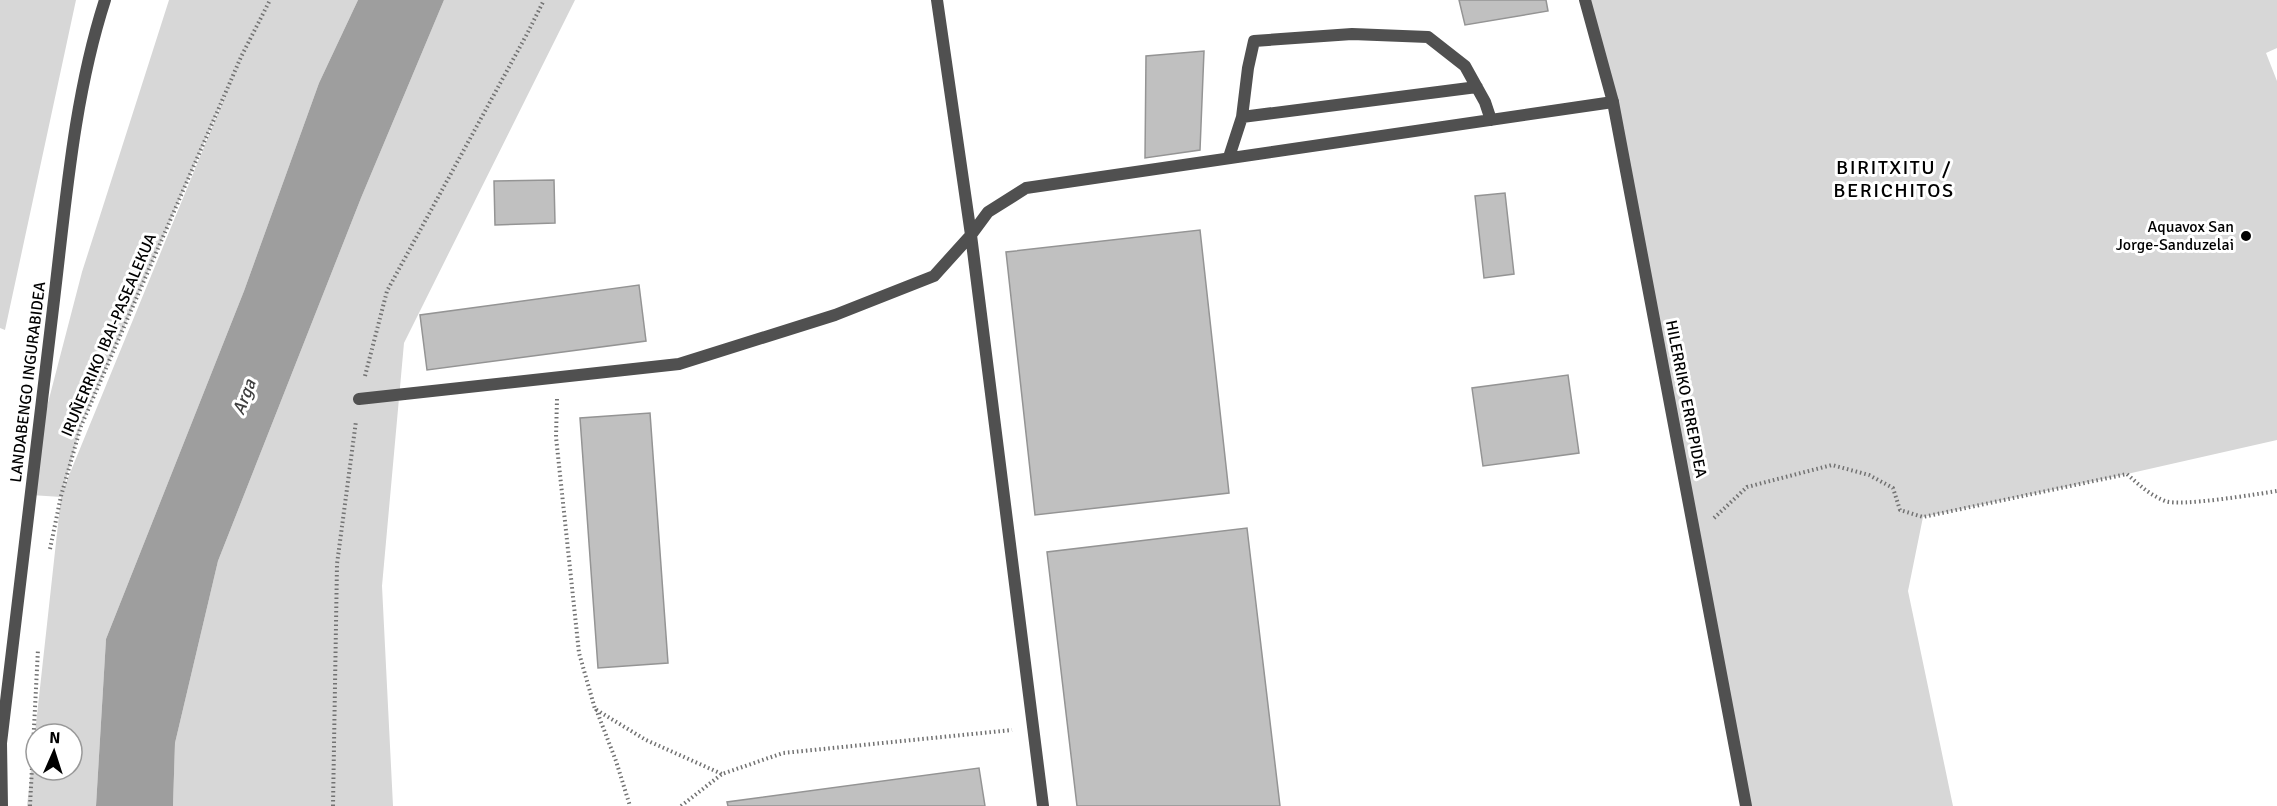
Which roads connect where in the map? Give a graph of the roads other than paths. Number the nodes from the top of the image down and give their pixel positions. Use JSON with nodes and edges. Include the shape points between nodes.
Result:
{"nodes":[{"id":1,"x":105,"y":0,"type":"edge"},
{"id":2,"x":937,"y":0,"type":"edge"},
{"id":3,"x":1585,"y":0,"type":"edge"},
{"id":4,"x":1477,"y":87,"type":"junction"},
{"id":5,"x":1613,"y":102,"type":"junction"},
{"id":6,"x":1242,"y":117,"type":"junction"},
{"id":7,"x":1491,"y":120,"type":"junction"},
{"id":8,"x":1229,"y":157,"type":"junction"},
{"id":9,"x":971,"y":235,"type":"junction"},
{"id":10,"x":359,"y":399,"type":"dead end"},
{"id":11,"x":5,"y":662,"type":"edge"},
{"id":12,"x":1,"y":743,"type":"edge"},
{"id":13,"x":2,"y":806,"type":"edge"},
{"id":14,"x":1043,"y":806,"type":"edge"},
{"id":15,"x":1746,"y":806,"type":"edge"}],
"edges":[{"from":1,"to":11,"type":"street","name":"LANDABENGO INGURABIDEA","via":[[78,122]]},
{"from":2,"to":9,"type":"street"},
{"from":3,"to":5,"type":"street","name":"HILERRIKO ERREPIDEA"},
{"from":4,"to":6,"type":"street"},
{"from":4,"to":6,"type":"street","via":[[1465,66],[1428,37],[1352,34],[1254,41]]},
{"from":4,"to":7,"type":"street"},
{"from":5,"to":7,"type":"street"},
{"from":5,"to":15,"type":"street","name":"HILERRIKO ERREPIDEA"},
{"from":6,"to":8,"type":"street"},
{"from":7,"to":8,"type":"street"},
{"from":8,"to":9,"type":"street","via":[[1026,188],[988,212]]},
{"from":9,"to":10,"type":"street","via":[[934,276],[835,315],[679,364]]},
{"from":9,"to":14,"type":"street"},
{"from":11,"to":12,"type":"street","name":"LANDABENGO INGURABIDEA"},
{"from":12,"to":13,"type":"street","name":"LANDABENGO INGURABIDEA"}]}
